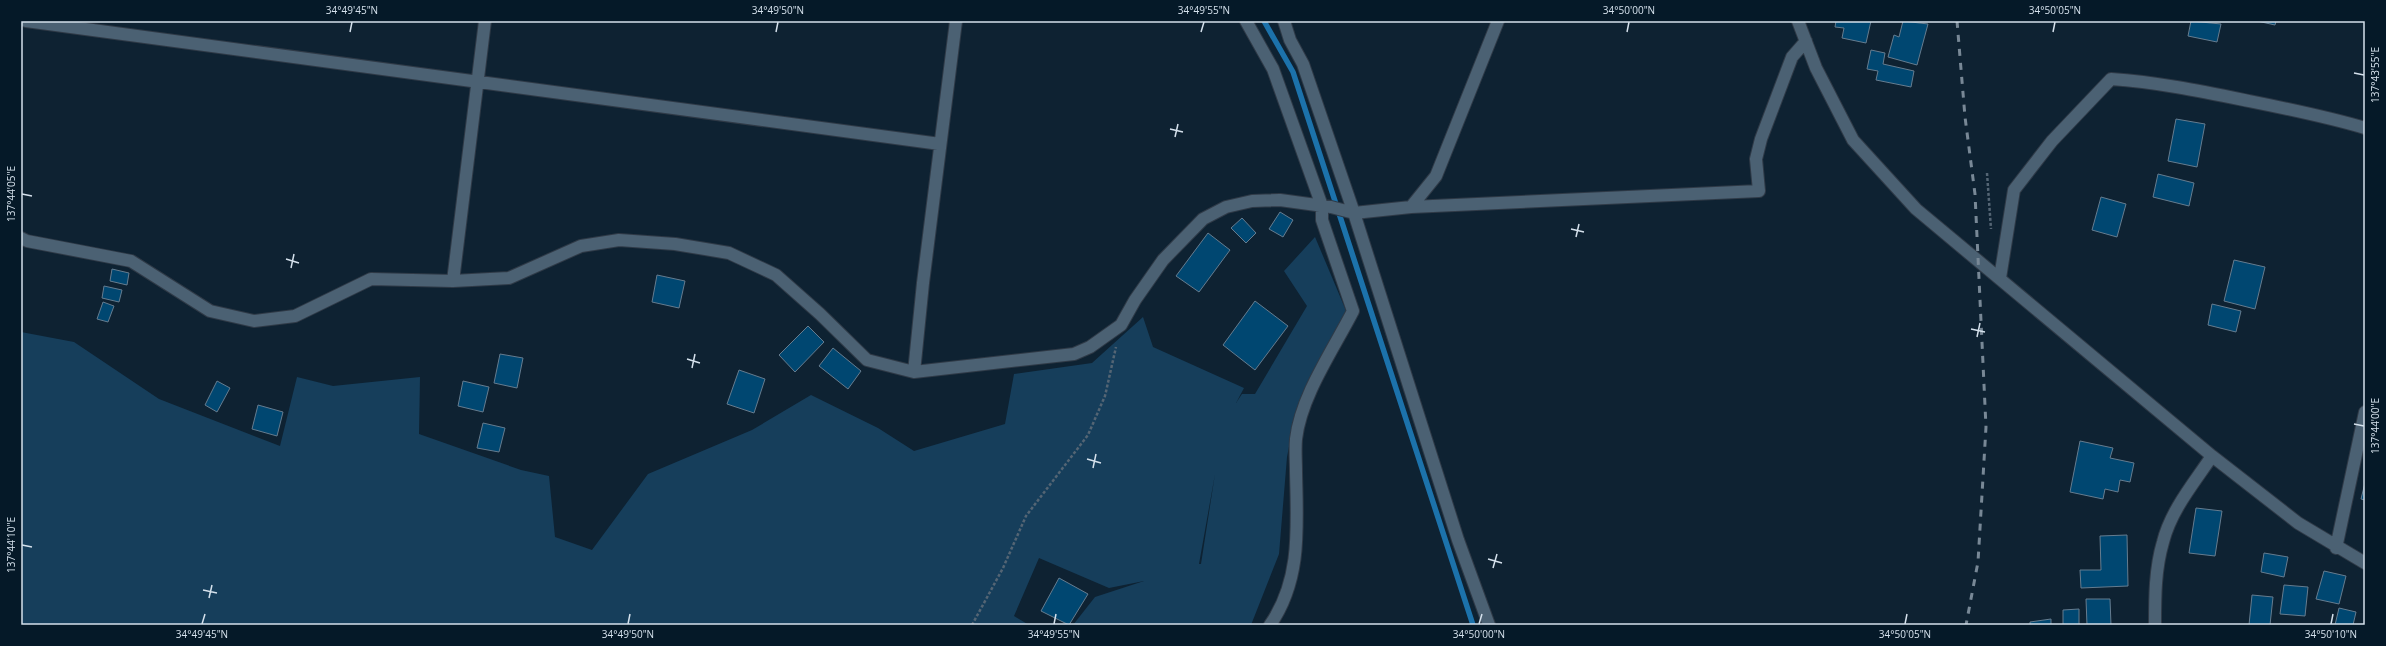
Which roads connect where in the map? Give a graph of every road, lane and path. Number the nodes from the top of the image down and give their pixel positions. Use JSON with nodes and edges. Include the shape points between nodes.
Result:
{"nodes":[{"id":1,"x":26,"y":21,"type":"edge"},
{"id":2,"x":485,"y":21,"type":"edge"},
{"id":3,"x":956,"y":21,"type":"edge"},
{"id":4,"x":1246,"y":21,"type":"edge"},
{"id":5,"x":1284,"y":21,"type":"edge"},
{"id":6,"x":1498,"y":21,"type":"edge"},
{"id":7,"x":1798,"y":21,"type":"edge"},
{"id":8,"x":1806,"y":41,"type":"junction"},
{"id":9,"x":478,"y":80,"type":"junction"},
{"id":10,"x":2365,"y":128,"type":"edge"},
{"id":11,"x":940,"y":144,"type":"junction"},
{"id":12,"x":1987,"y":174,"type":"dead end"},
{"id":13,"x":1327,"y":206,"type":"junction"},
{"id":14,"x":1411,"y":207,"type":"junction"},
{"id":15,"x":1350,"y":212,"type":"junction"},
{"id":16,"x":1992,"y":236,"type":"dead end"},
{"id":17,"x":21,"y":238,"type":"edge"},
{"id":18,"x":2000,"y":278,"type":"junction"},
{"id":19,"x":453,"y":281,"type":"junction"},
{"id":20,"x":1121,"y":325,"type":"junction"},
{"id":21,"x":914,"y":372,"type":"junction"},
{"id":22,"x":2365,"y":412,"type":"edge"},
{"id":23,"x":2212,"y":456,"type":"junction"},
{"id":24,"x":2336,"y":548,"type":"junction"},
{"id":25,"x":2365,"y":563,"type":"edge"},
{"id":26,"x":972,"y":625,"type":"edge"},
{"id":27,"x":1270,"y":625,"type":"edge"},
{"id":28,"x":1489,"y":625,"type":"edge"},
{"id":29,"x":2155,"y":625,"type":"edge"}],
"edges":[{"from":1,"to":9,"type":"street"},
{"from":2,"to":9,"type":"street"},
{"from":3,"to":11,"type":"street"},
{"from":4,"to":13,"type":"street","via":[[1273,69]]},
{"from":5,"to":15,"type":"street","via":[[1290,40],[1303,64]]},
{"from":6,"to":14,"type":"street","via":[[1436,176]]},
{"from":7,"to":8,"type":"street"},
{"from":8,"to":14,"type":"street","via":[[1792,57],[1761,138],[1756,159],[1759,191]]},
{"from":8,"to":18,"type":"street","via":[[1816,68],[1853,140],[1916,209]]},
{"from":9,"to":11,"type":"street"},
{"from":9,"to":19,"type":"street"},
{"from":10,"to":18,"type":"street","via":[[2325,116],[2217,94],[2141,81],[2111,79],[2052,141],[2014,190]]},
{"from":11,"to":21,"type":"street"},
{"from":12,"to":16,"type":"path"},
{"from":13,"to":15,"type":"street"},
{"from":13,"to":20,"type":"street","via":[[1280,200],[1252,201],[1226,207],[1203,219],[1163,260]]},
{"from":13,"to":27,"type":"street","via":[[1322,220],[1353,312],[1302,409],[1296,439],[1297,551],[1285,598]]},
{"from":14,"to":15,"type":"street"},
{"from":15,"to":28,"type":"street","via":[[1455,533]]},
{"from":17,"to":19,"type":"street","via":[[27,242],[131,261],[210,311],[254,321],[295,316],[371,278]]},
{"from":18,"to":23,"type":"street"},
{"from":19,"to":21,"type":"street","via":[[509,278],[581,246],[619,240],[675,244],[729,253],[776,274],[867,360]]},
{"from":20,"to":21,"type":"street","via":[[1090,347],[1074,354]]},
{"from":20,"to":26,"type":"path","via":[[1105,396],[1088,434],[1026,516],[1003,568]]},
{"from":22,"to":24,"type":"street"},
{"from":23,"to":24,"type":"street","via":[[2298,524]]},
{"from":23,"to":29,"type":"street","via":[[2178,506],[2163,541],[2155,589]]},
{"from":24,"to":25,"type":"street"}]}
